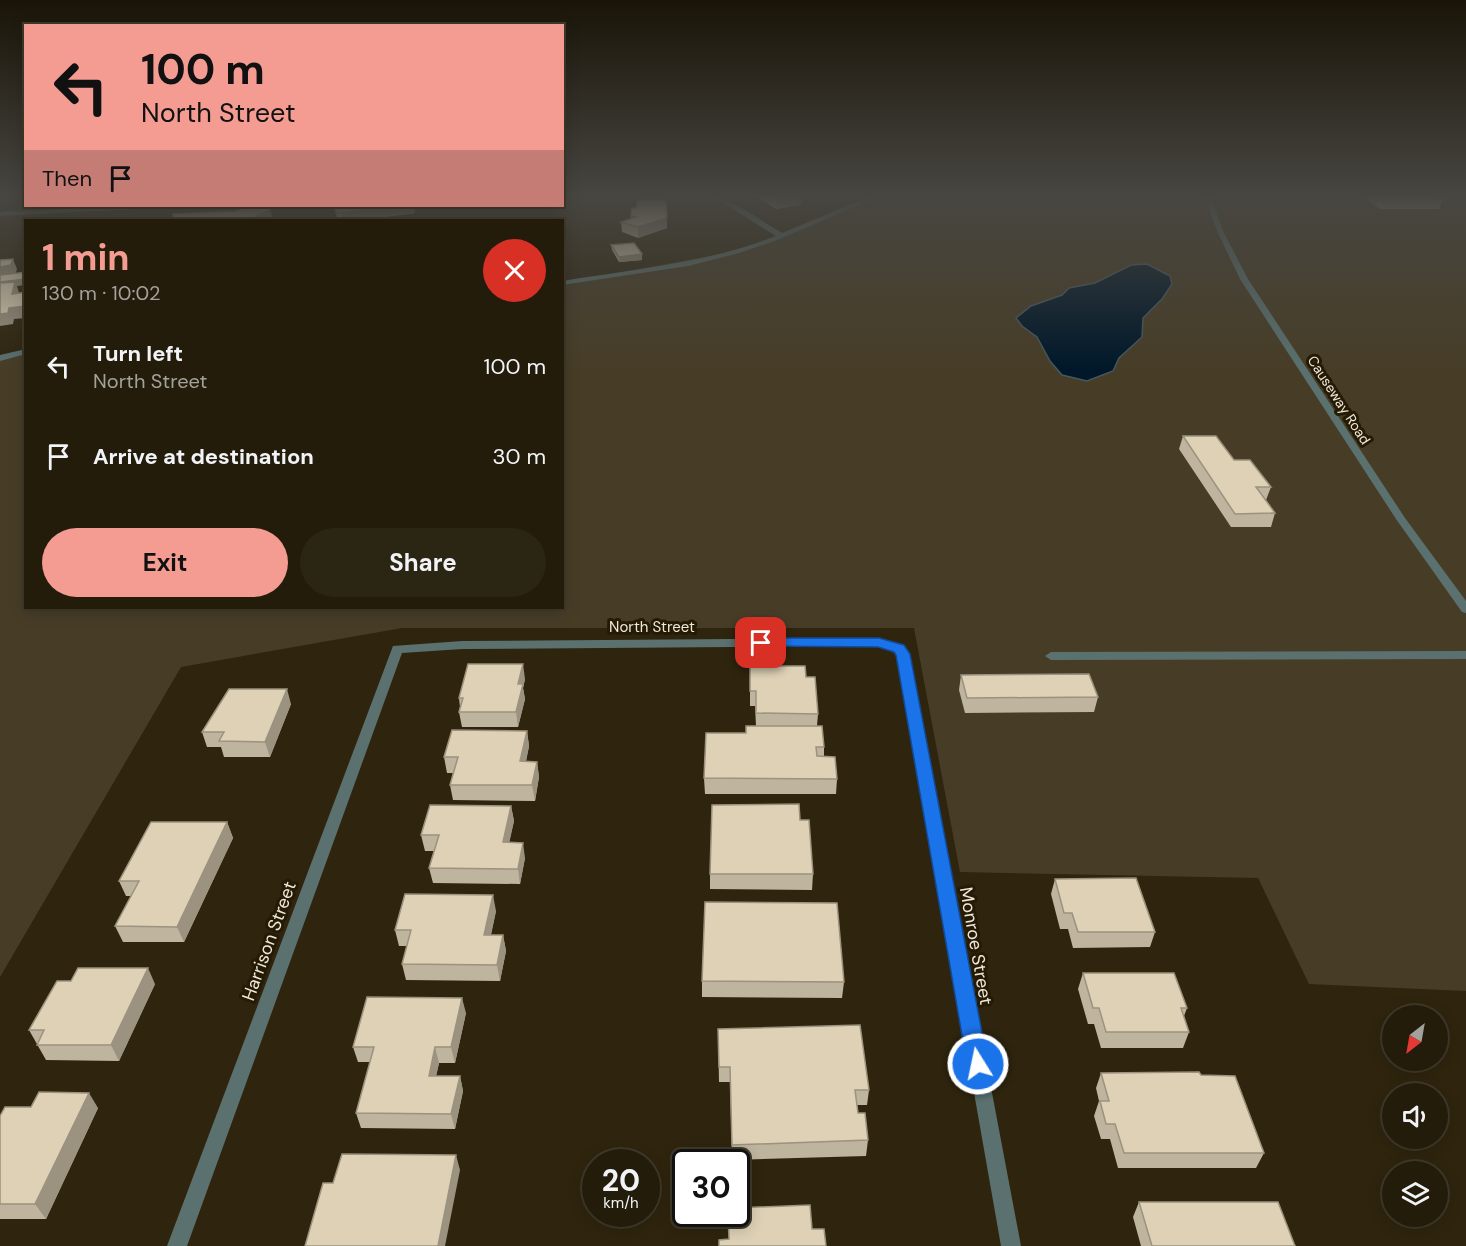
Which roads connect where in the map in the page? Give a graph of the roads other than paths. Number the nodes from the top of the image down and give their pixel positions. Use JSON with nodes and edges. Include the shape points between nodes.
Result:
{"nodes":[{"id":1,"x":724,"y":254,"type":"edge"},
{"id":2,"x":1232,"y":254,"type":"edge"},
{"id":3,"x":564,"y":283,"type":"edge"},
{"id":4,"x":24,"y":351,"type":"edge"},
{"id":5,"x":0,"y":357,"type":"edge"},
{"id":6,"x":1466,"y":609,"type":"edge"},
{"id":7,"x":397,"y":649,"type":"joint"},
{"id":8,"x":903,"y":654,"type":"joint"},
{"id":9,"x":1466,"y":655,"type":"edge"},
{"id":10,"x":1051,"y":656,"type":"dead end"},
{"id":11,"x":177,"y":1246,"type":"edge"},
{"id":12,"x":1011,"y":1246,"type":"edge"}],
"edges":[{"from":1,"to":3,"type":"street"},
{"from":2,"to":6,"type":"street","name":"Causeway Road","via":[[1401,519]]},
{"from":4,"to":5,"type":"street"},
{"from":7,"to":8,"type":"street","name":"North Street","via":[[462,645],[853,642],[879,643],[899,648]]},
{"from":7,"to":11,"type":"street","name":"Harrison Street"},
{"from":8,"to":12,"type":"street","name":"Monroe Street"},
{"from":9,"to":10,"type":"street"}]}
